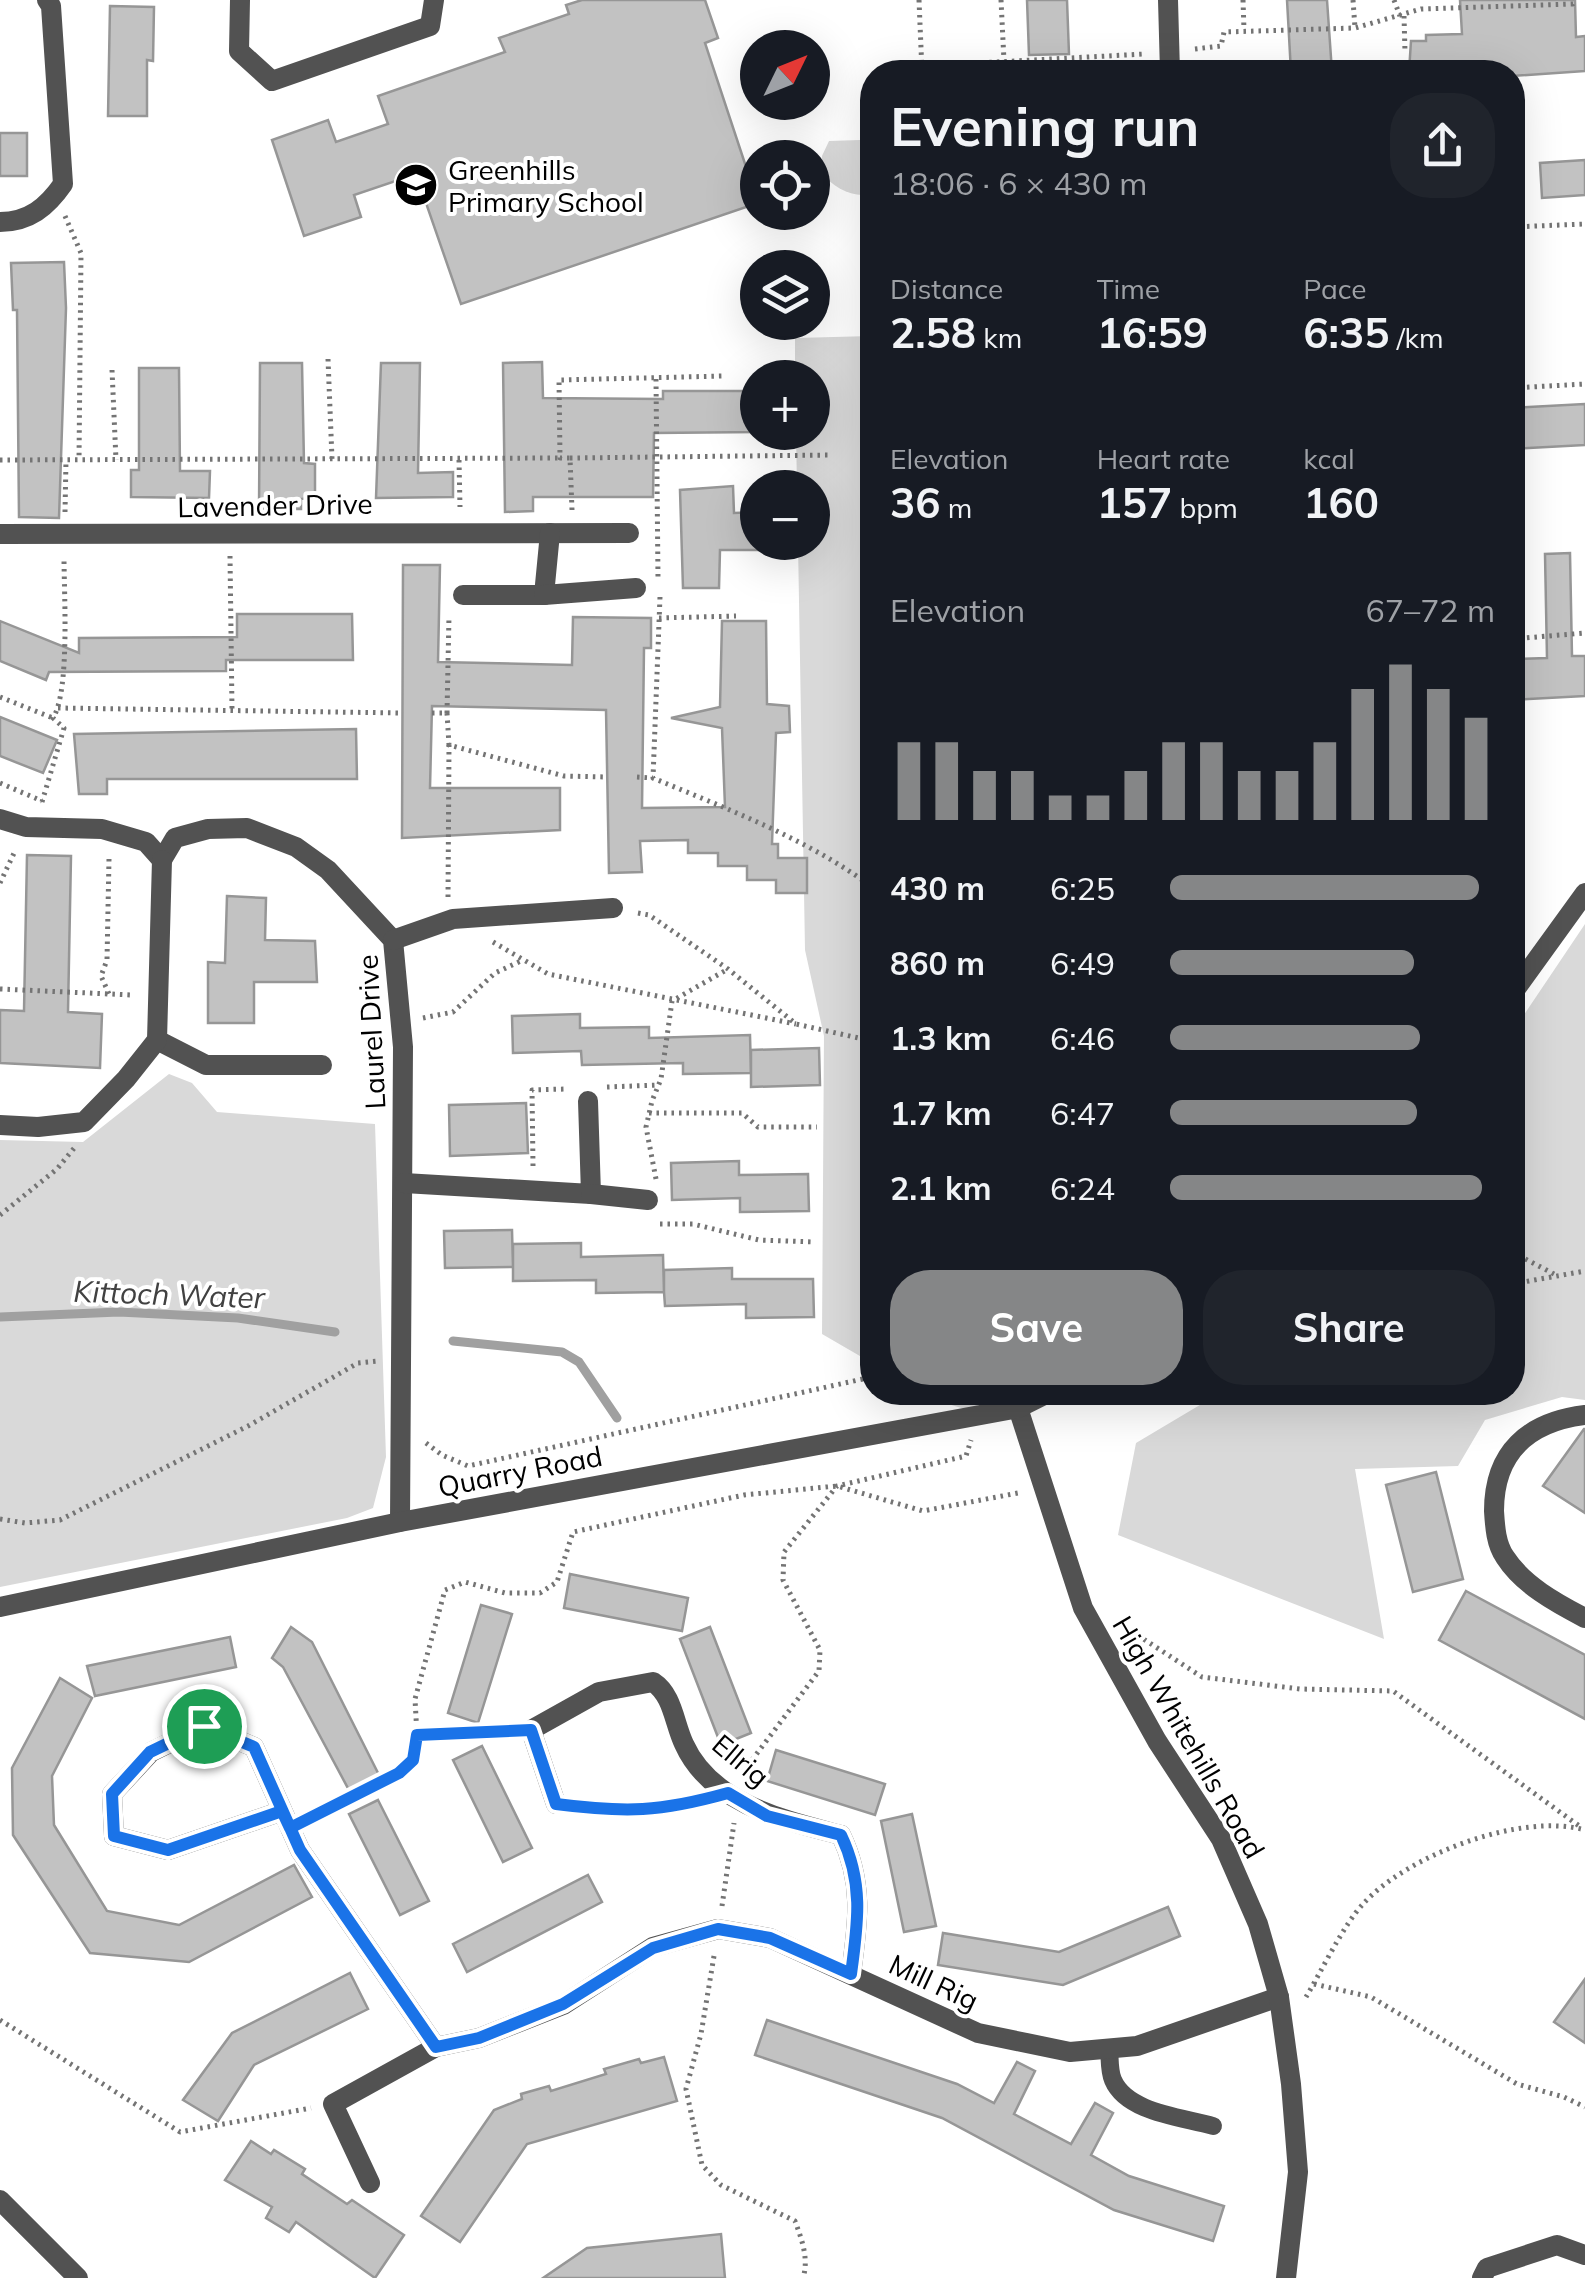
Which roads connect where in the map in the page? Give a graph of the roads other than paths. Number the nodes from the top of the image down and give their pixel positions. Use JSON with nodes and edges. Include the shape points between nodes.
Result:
{"nodes":[{"id":1,"x":48,"y":0,"type":"edge"},
{"id":2,"x":240,"y":0,"type":"edge"},
{"id":3,"x":434,"y":0,"type":"edge"},
{"id":4,"x":1168,"y":0,"type":"edge"},
{"id":5,"x":1170,"y":60,"type":"edge"},
{"id":6,"x":0,"y":222,"type":"edge"},
{"id":7,"x":550,"y":533,"type":"junction"},
{"id":8,"x":629,"y":533,"type":"dead end"},
{"id":9,"x":0,"y":534,"type":"edge"},
{"id":10,"x":636,"y":588,"type":"dead end"},
{"id":11,"x":463,"y":594,"type":"dead end"},
{"id":12,"x":544,"y":595,"type":"junction"},
{"id":13,"x":0,"y":819,"type":"edge"},
{"id":14,"x":162,"y":860,"type":"junction"},
{"id":15,"x":1585,"y":893,"type":"edge"},
{"id":16,"x":613,"y":908,"type":"road end"},
{"id":17,"x":393,"y":940,"type":"junction"},
{"id":18,"x":1525,"y":976,"type":"edge"},
{"id":19,"x":157,"y":1040,"type":"junction"},
{"id":20,"x":322,"y":1065,"type":"dead end"},
{"id":21,"x":588,"y":1101,"type":"dead end"},
{"id":22,"x":0,"y":1125,"type":"edge"},
{"id":23,"x":404,"y":1183,"type":"junction"},
{"id":24,"x":591,"y":1194,"type":"junction"},
{"id":25,"x":654,"y":1200,"type":"road end"},
{"id":26,"x":1024,"y":1405,"type":"edge"},
{"id":27,"x":1018,"y":1408,"type":"junction"},
{"id":28,"x":1585,"y":1415,"type":"edge"},
{"id":29,"x":400,"y":1522,"type":"junction"},
{"id":30,"x":0,"y":1608,"type":"edge"},
{"id":31,"x":1585,"y":1618,"type":"edge"},
{"id":32,"x":556,"y":1804,"type":"road end"},
{"id":33,"x":286,"y":1820,"type":"junction"},
{"id":34,"x":851,"y":1974,"type":"junction"},
{"id":35,"x":1279,"y":1996,"type":"junction"},
{"id":36,"x":436,"y":2047,"type":"junction"},
{"id":37,"x":1109,"y":2048,"type":"junction"},
{"id":38,"x":1213,"y":2126,"type":"dead end"},
{"id":39,"x":370,"y":2183,"type":"dead end"},
{"id":40,"x":0,"y":2200,"type":"edge"},
{"id":41,"x":1585,"y":2255,"type":"edge"},
{"id":42,"x":78,"y":2278,"type":"edge"},
{"id":43,"x":1286,"y":2278,"type":"edge"},
{"id":44,"x":1482,"y":2278,"type":"edge"}],
"edges":[{"from":1,"to":6,"type":"street","via":[[62,184],[35,214]]},
{"from":2,"to":3,"type":"street","via":[[240,50],[272,81],[430,26]]},
{"from":4,"to":5,"type":"street"},
{"from":7,"to":8,"type":"street","name":"Lavender Drive"},
{"from":7,"to":9,"type":"street","name":"Lavender Drive"},
{"from":7,"to":12,"type":"street"},
{"from":10,"to":12,"type":"street"},
{"from":11,"to":12,"type":"street"},
{"from":13,"to":14,"type":"street","via":[[26,827],[109,830],[146,842]]},
{"from":14,"to":17,"type":"street","name":"Laurel Drive","via":[[176,838],[247,828],[296,846],[328,870]]},
{"from":14,"to":19,"type":"street"},
{"from":15,"to":18,"type":"street"},
{"from":16,"to":17,"type":"street","via":[[450,921]]},
{"from":17,"to":23,"type":"street","name":"Laurel Drive"},
{"from":19,"to":20,"type":"street","via":[[206,1065]]},
{"from":19,"to":22,"type":"street","via":[[84,1122]]},
{"from":21,"to":24,"type":"street"},
{"from":23,"to":24,"type":"street"},
{"from":23,"to":29,"type":"street","name":"Laurel Drive"},
{"from":24,"to":25,"type":"street"},
{"from":26,"to":27,"type":"street","name":"Quarry Road"},
{"from":27,"to":29,"type":"street","name":"Quarry Road"},
{"from":27,"to":35,"type":"street","name":"High Whitehills Road","via":[[1083,1608],[1221,1839],[1258,1924]]},
{"from":28,"to":31,"type":"street","via":[[1545,1425],[1513,1448],[1502,1464],[1494,1506],[1498,1540],[1512,1565],[1532,1586]]},
{"from":29,"to":30,"type":"street","name":"Quarry Road"},
{"from":32,"to":34,"type":"street","name":"Ellrig","via":[[531,1730],[599,1692],[652,1682],[664,1692],[684,1746],[728,1793],[767,1816],[841,1835],[852,1857],[860,1912]]},
{"from":33,"to":33,"type":"street","via":[[254,1747],[204,1726],[150,1752],[112,1794],[114,1836],[168,1850]]},
{"from":33,"to":36,"type":"street"},
{"from":34,"to":36,"type":"street","name":"Mill Rig","via":[[770,1938],[718,1929],[653,1948],[563,2004],[479,2038]]},
{"from":34,"to":37,"type":"street","name":"Mill Rig","via":[[978,2032],[1070,2052]]},
{"from":35,"to":37,"type":"street","name":"Mill Rig","via":[[1137,2046]]},
{"from":35,"to":43,"type":"street","name":"High Whitehills Road","via":[[1298,2172]]},
{"from":36,"to":39,"type":"street","name":"Mill Rig","via":[[333,2104]]},
{"from":37,"to":38,"type":"lane","via":[[1112,2077],[1133,2103]]},
{"from":40,"to":42,"type":"street"},
{"from":41,"to":44,"type":"street","via":[[1557,2244],[1487,2268]]}]}
